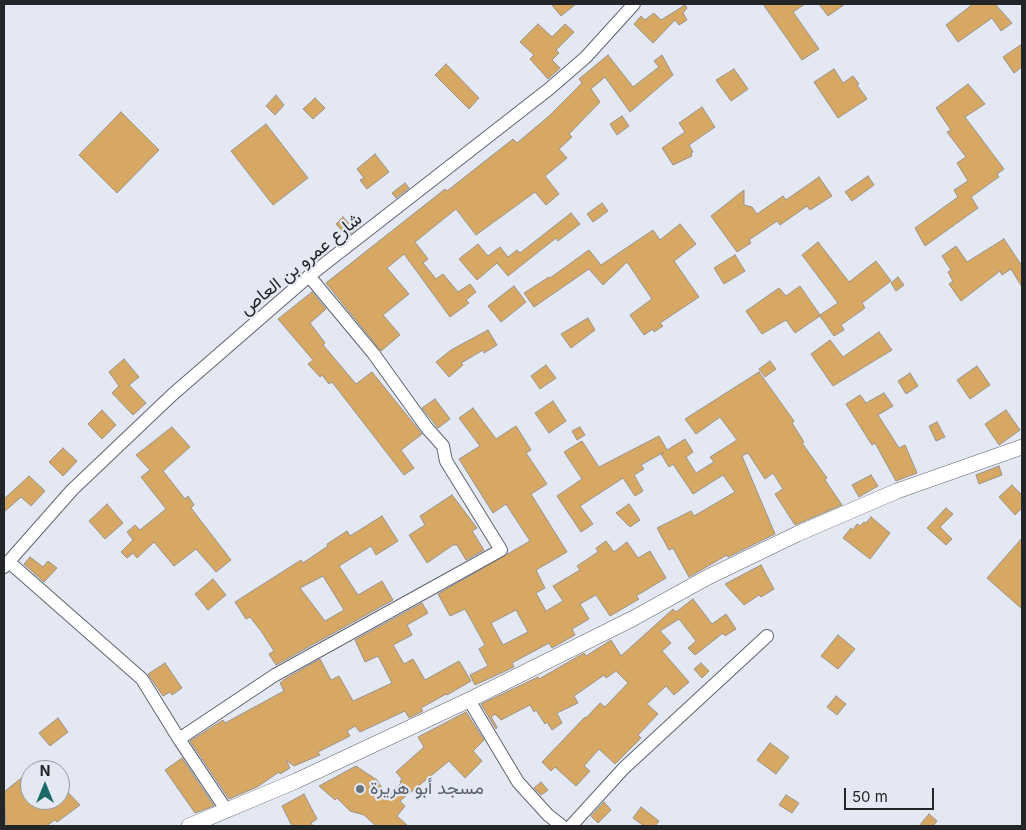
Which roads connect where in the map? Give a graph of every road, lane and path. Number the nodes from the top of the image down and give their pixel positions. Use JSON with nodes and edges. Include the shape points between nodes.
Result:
{"nodes":[{"id":1,"x":634,"y":4,"type":"edge"},
{"id":2,"x":309,"y":276,"type":"junction"},
{"id":3,"x":1022,"y":447,"type":"edge"},
{"id":4,"x":6,"y":565,"type":"edge"},
{"id":5,"x":767,"y":636,"type":"dead end"},
{"id":6,"x":469,"y":700,"type":"junction"},
{"id":7,"x":179,"y":738,"type":"junction"},
{"id":8,"x":227,"y":811,"type":"junction"},
{"id":9,"x":189,"y":826,"type":"edge"},
{"id":10,"x":562,"y":826,"type":"edge"},
{"id":11,"x":571,"y":826,"type":"edge"}],
"edges":[{"from":1,"to":2,"type":"street","name":"شارع عمرو بن العاص","via":[[586,57],[549,89]]},
{"from":2,"to":4,"type":"street","name":"شارع عمرو بن العاص","via":[[78,484]]},
{"from":2,"to":7,"type":"street","via":[[374,353],[443,446],[446,461],[501,550],[275,675]]},
{"from":3,"to":6,"type":"street","via":[[897,491],[797,534]]},
{"from":4,"to":7,"type":"street","via":[[142,678]]},
{"from":5,"to":11,"type":"street","via":[[624,768]]},
{"from":6,"to":8,"type":"street"},
{"from":6,"to":10,"type":"street","via":[[518,782]]},
{"from":7,"to":8,"type":"street"},
{"from":8,"to":9,"type":"street"}]}
